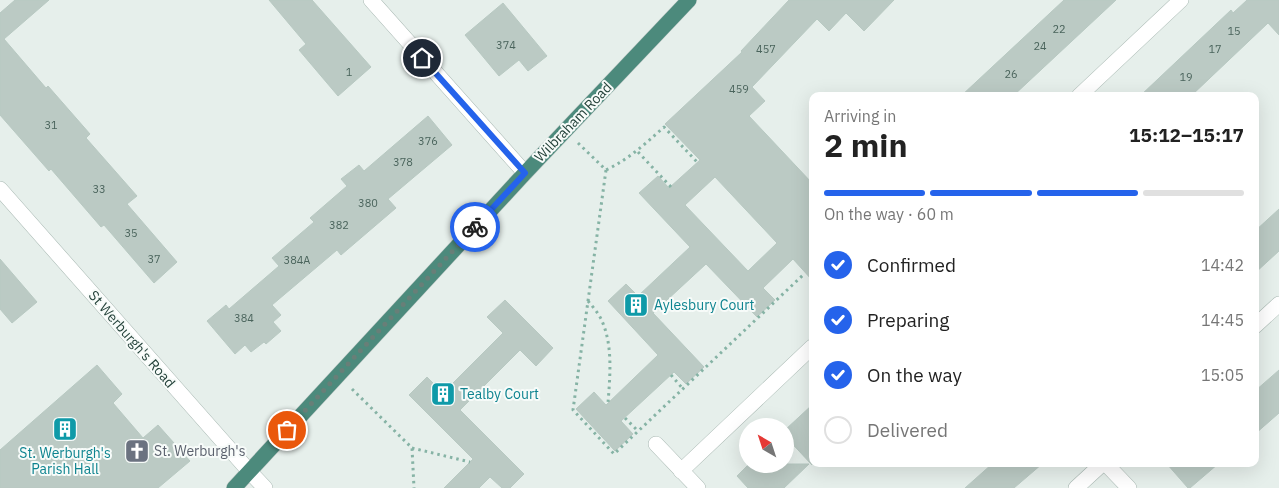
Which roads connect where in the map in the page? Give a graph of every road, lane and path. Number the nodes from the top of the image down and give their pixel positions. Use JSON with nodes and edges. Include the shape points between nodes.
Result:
{"nodes":[{"id":1,"x":370,"y":0,"type":"edge"},
{"id":2,"x":689,"y":0,"type":"edge"},
{"id":3,"x":1181,"y":0,"type":"edge"},
{"id":4,"x":1083,"y":92,"type":"edge"},
{"id":5,"x":565,"y":130,"type":"junction"},
{"id":6,"x":638,"y":152,"type":"junction"},
{"id":7,"x":697,"y":162,"type":"dead end"},
{"id":8,"x":606,"y":170,"type":"junction"},
{"id":9,"x":525,"y":173,"type":"junction"},
{"id":10,"x":671,"y":187,"type":"dead end"},
{"id":11,"x":0,"y":189,"type":"edge"},
{"id":12,"x":803,"y":275,"type":"dead end"},
{"id":13,"x":588,"y":301,"type":"junction"},
{"id":14,"x":1279,"y":304,"type":"edge"},
{"id":15,"x":1259,"y":322,"type":"edge"},
{"id":16,"x":809,"y":350,"type":"edge"},
{"id":17,"x":338,"y":375,"type":"junction"},
{"id":18,"x":671,"y":375,"type":"dead end"},
{"id":19,"x":683,"y":389,"type":"junction"},
{"id":20,"x":608,"y":403,"type":"dead end"},
{"id":21,"x":625,"y":418,"type":"dead end"},
{"id":22,"x":638,"y":431,"type":"junction"},
{"id":23,"x":656,"y":444,"type":"dead end"},
{"id":24,"x":412,"y":448,"type":"junction"},
{"id":25,"x":470,"y":462,"type":"dead end"},
{"id":26,"x":1100,"y":467,"type":"edge"},
{"id":27,"x":1107,"y":467,"type":"edge"},
{"id":28,"x":681,"y":470,"type":"junction"},
{"id":29,"x":249,"y":471,"type":"junction"},
{"id":30,"x":234,"y":488,"type":"edge"},
{"id":31,"x":264,"y":488,"type":"edge"},
{"id":32,"x":414,"y":488,"type":"edge"},
{"id":33,"x":698,"y":488,"type":"edge"},
{"id":34,"x":1076,"y":488,"type":"edge"},
{"id":35,"x":1129,"y":488,"type":"edge"}],
"edges":[{"from":1,"to":9,"type":"street"},
{"from":2,"to":5,"type":"highway","name":"Wilbraham Road"},
{"from":3,"to":4,"type":"street"},
{"from":5,"to":8,"type":"path"},
{"from":5,"to":9,"type":"highway","name":"Wilbraham Road"},
{"from":6,"to":7,"type":"path","via":[[664,127]]},
{"from":6,"to":8,"type":"path"},
{"from":6,"to":10,"type":"path"},
{"from":8,"to":13,"type":"path"},
{"from":9,"to":17,"type":"highway","name":"Wilbraham Road"},
{"from":11,"to":29,"type":"street","name":"St Werburgh's Road"},
{"from":12,"to":19,"type":"path"},
{"from":13,"to":20,"type":"path","via":[[601,319],[608,340]]},
{"from":13,"to":22,"type":"path","via":[[573,410],[614,454]]},
{"from":14,"to":15,"type":"street"},
{"from":16,"to":28,"type":"street"},
{"from":17,"to":24,"type":"path"},
{"from":17,"to":29,"type":"highway","name":"Wilbraham Road"},
{"from":18,"to":19,"type":"path"},
{"from":19,"to":22,"type":"path"},
{"from":21,"to":22,"type":"path"},
{"from":23,"to":28,"type":"street"},
{"from":24,"to":25,"type":"path"},
{"from":24,"to":32,"type":"path"},
{"from":26,"to":34,"type":"street"},
{"from":27,"to":35,"type":"street"},
{"from":28,"to":33,"type":"street"},
{"from":29,"to":30,"type":"highway","name":"Wilbraham Road"},
{"from":29,"to":31,"type":"street","name":"St Werburgh's Road"}]}
